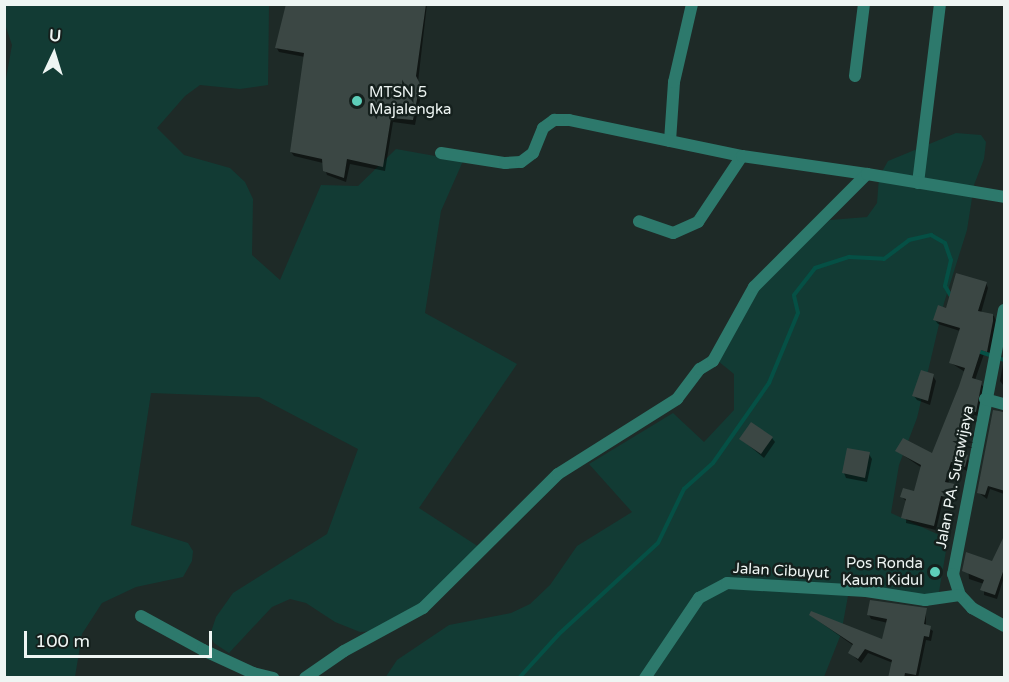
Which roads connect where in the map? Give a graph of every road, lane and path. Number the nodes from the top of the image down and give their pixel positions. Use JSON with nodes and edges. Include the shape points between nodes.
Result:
{"nodes":[{"id":1,"x":692,"y":4,"type":"edge"},
{"id":2,"x":864,"y":4,"type":"edge"},
{"id":3,"x":940,"y":4,"type":"edge"},
{"id":4,"x":855,"y":76,"type":"dead end"},
{"id":5,"x":670,"y":141,"type":"junction"},
{"id":6,"x":441,"y":153,"type":"dead end"},
{"id":7,"x":742,"y":156,"type":"junction"},
{"id":8,"x":867,"y":174,"type":"junction"},
{"id":9,"x":918,"y":183,"type":"junction"},
{"id":10,"x":1005,"y":197,"type":"edge"},
{"id":11,"x":639,"y":221,"type":"dead end"},
{"id":12,"x":1005,"y":310,"type":"edge"},
{"id":13,"x":985,"y":399,"type":"junction"},
{"id":14,"x":1005,"y":404,"type":"edge"},
{"id":15,"x":960,"y":595,"type":"junction"},
{"id":16,"x":141,"y":616,"type":"dead end"},
{"id":17,"x":1005,"y":626,"type":"edge"},
{"id":18,"x":273,"y":678,"type":"edge"},
{"id":19,"x":305,"y":678,"type":"edge"},
{"id":20,"x":645,"y":678,"type":"edge"}],
"edges":[{"from":1,"to":5,"type":"street","via":[[674,82]]},
{"from":2,"to":4,"type":"street"},
{"from":3,"to":9,"type":"street"},
{"from":5,"to":6,"type":"street","via":[[554,120],[543,128],[533,153],[521,162],[498,163]]},
{"from":5,"to":7,"type":"street"},
{"from":7,"to":8,"type":"street"},
{"from":7,"to":11,"type":"street","via":[[698,222],[673,233]]},
{"from":8,"to":9,"type":"street"},
{"from":8,"to":19,"type":"street","via":[[754,287],[713,361],[700,369],[677,399],[584,456],[541,488],[423,608],[335,656]]},
{"from":9,"to":10,"type":"street"},
{"from":12,"to":13,"type":"street","name":"Jalan PA. Surawijaya"},
{"from":13,"to":14,"type":"street"},
{"from":13,"to":15,"type":"street","name":"Jalan PA. Surawijaya","via":[[954,557],[953,574]]},
{"from":15,"to":17,"type":"street","via":[[986,619]]},
{"from":15,"to":20,"type":"street","name":"Jalan Cibuyut","via":[[925,600],[866,591],[727,583],[699,598]]},
{"from":16,"to":18,"type":"street","via":[[203,650]]}]}
